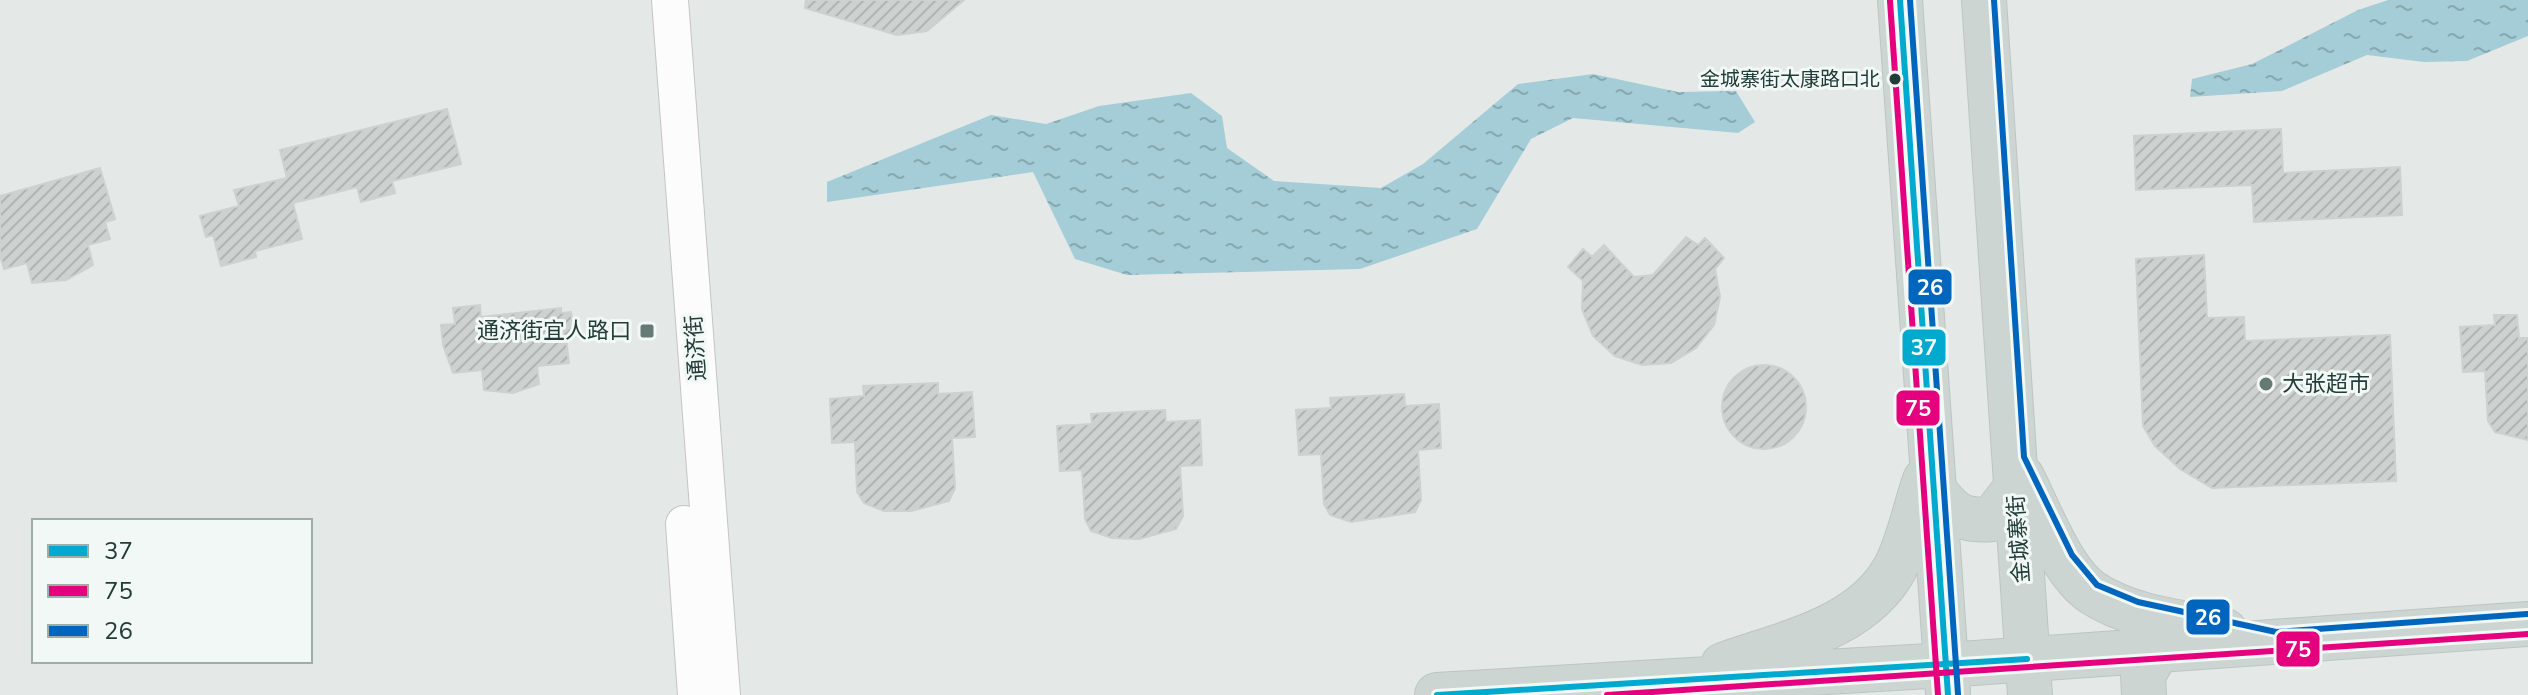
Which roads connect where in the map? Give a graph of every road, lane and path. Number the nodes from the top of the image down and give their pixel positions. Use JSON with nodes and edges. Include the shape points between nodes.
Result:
{"nodes":[{"id":1,"x":649,"y":0,"type":"edge"},
{"id":2,"x":670,"y":0,"type":"edge"},
{"id":3,"x":1900,"y":0,"type":"edge"},
{"id":4,"x":1984,"y":0,"type":"edge"},
{"id":5,"x":2015,"y":474,"type":"junction"},
{"id":6,"x":1933,"y":475,"type":"junction"},
{"id":7,"x":2528,"y":624,"type":"edge"},
{"id":8,"x":2275,"y":642,"type":"junction"},
{"id":9,"x":2158,"y":650,"type":"junction"},
{"id":10,"x":2028,"y":677,"type":"edge"},
{"id":11,"x":1947,"y":680,"type":"edge"},
{"id":12,"x":1679,"y":681,"type":"junction"},
{"id":13,"x":1832,"y":684,"type":"edge"},
{"id":14,"x":696,"y":695,"type":"edge"},
{"id":15,"x":722,"y":695,"type":"edge"},
{"id":16,"x":1437,"y":695,"type":"edge"},
{"id":17,"x":2144,"y":695,"type":"edge"}],
"edges":[{"from":1,"to":14,"type":"street","name":"通济街"},
{"from":2,"to":15,"type":"street","name":"通济街"},
{"from":3,"to":6,"type":"main road"},
{"from":4,"to":5,"type":"main road","name":"金城寨街"},
{"from":5,"to":6,"type":"main road","via":[[1992,519],[1972,521],[1954,516]]},
{"from":5,"to":8,"type":"main road","via":[[2064,560],[2091,593],[2135,612]]},
{"from":5,"to":10,"type":"main road","name":"金城寨街"},
{"from":6,"to":11,"type":"main road"},
{"from":6,"to":12,"type":"main road","via":[[1895,567],[1870,601],[1834,624]]},
{"from":7,"to":8,"type":"main road"},
{"from":8,"to":9,"type":"main road"},
{"from":9,"to":10,"type":"main road"},
{"from":9,"to":17,"type":"main road","via":[[2143,675]]},
{"from":10,"to":11,"type":"main road"},
{"from":11,"to":13,"type":"main road"},
{"from":12,"to":13,"type":"main road"},
{"from":12,"to":16,"type":"main road"}]}
